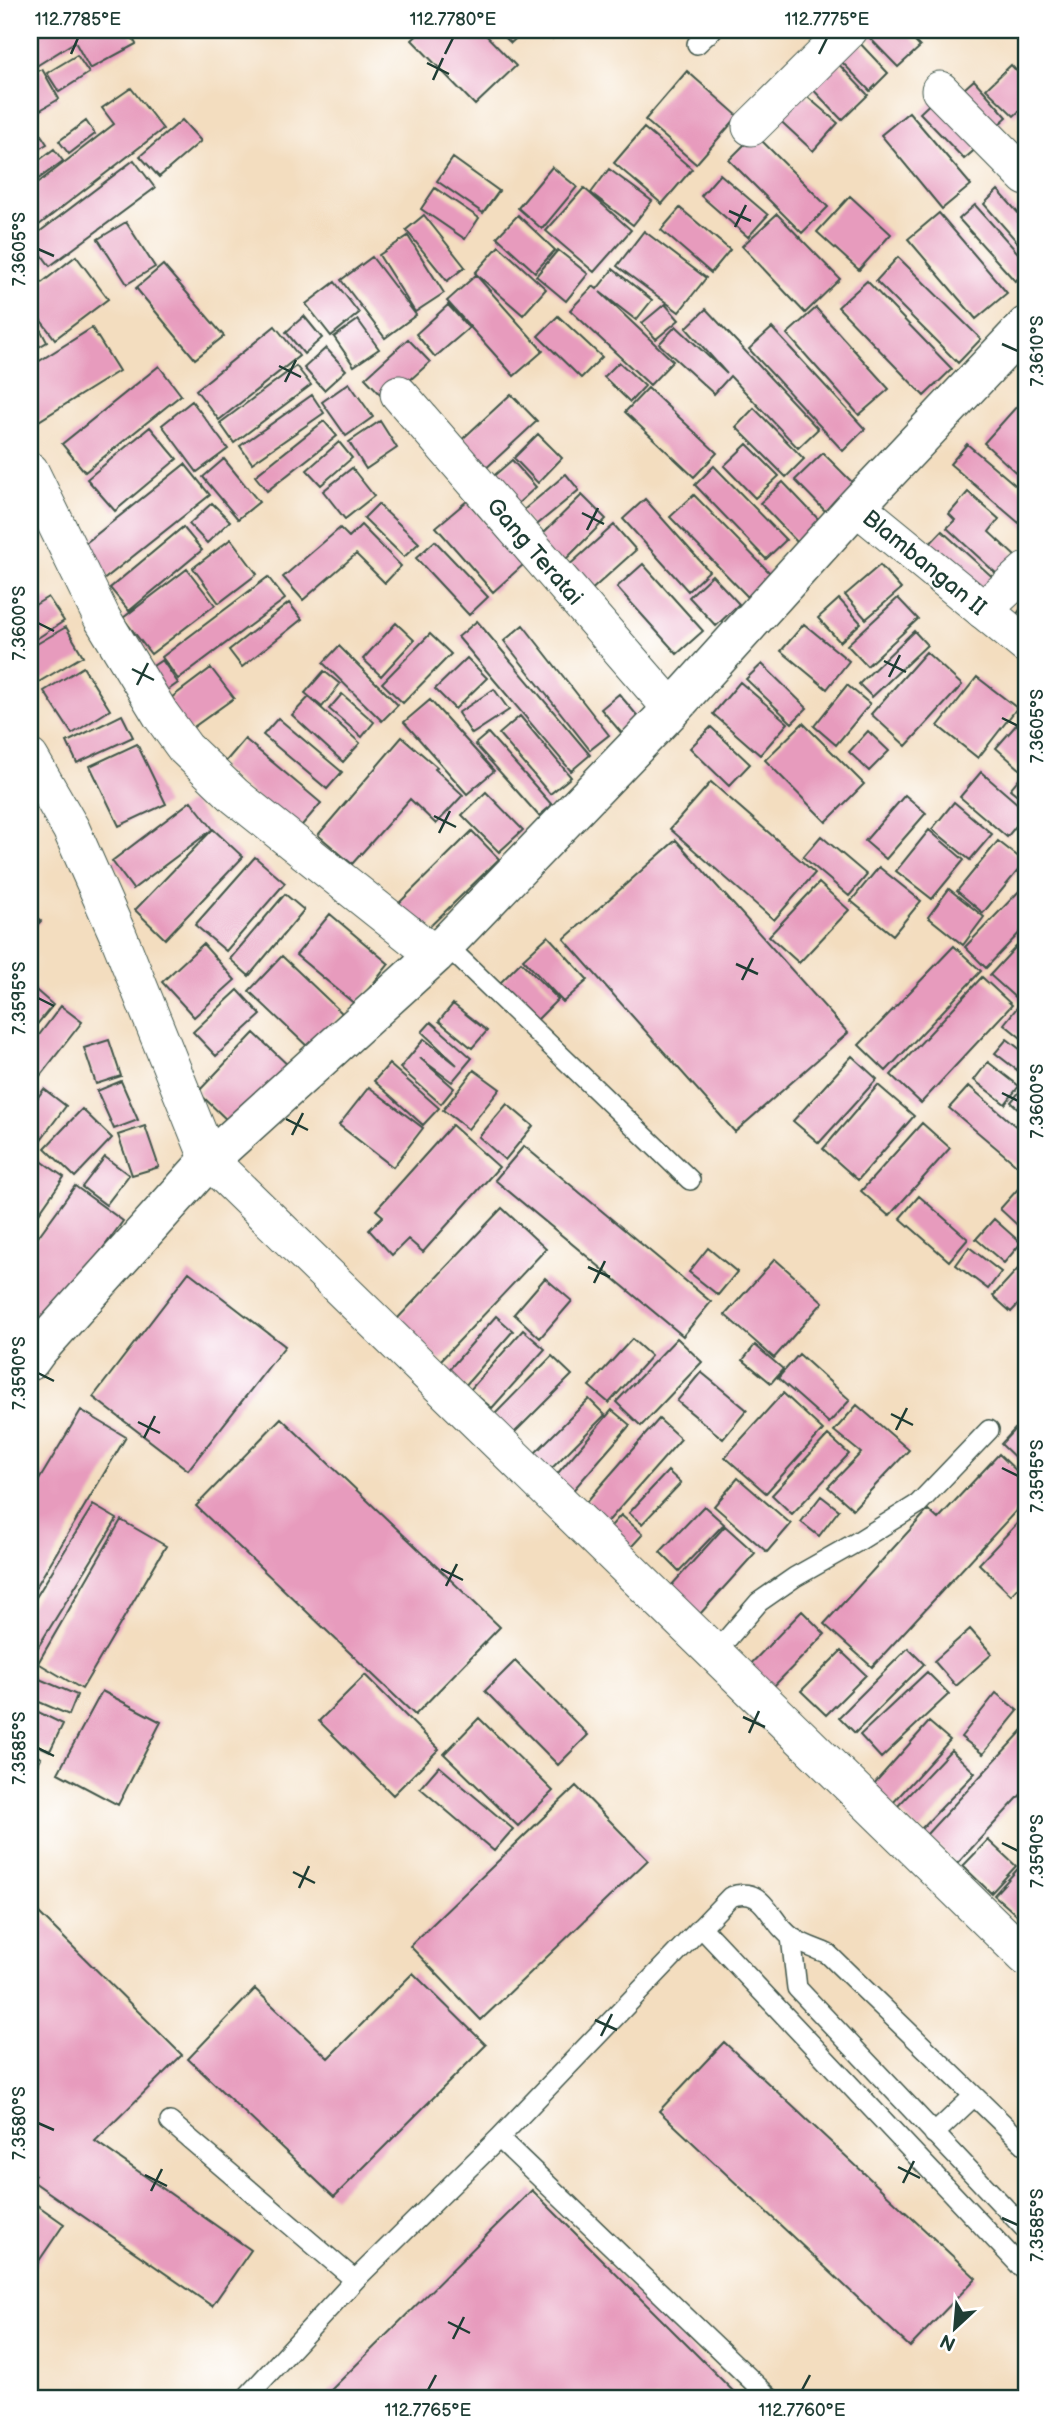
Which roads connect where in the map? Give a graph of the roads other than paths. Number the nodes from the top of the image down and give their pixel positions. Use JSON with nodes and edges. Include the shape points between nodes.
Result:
{"nodes":[{"id":1,"x":712,"y":30,"type":"edge"},
{"id":2,"x":849,"y":30,"type":"edge"},
{"id":3,"x":697,"y":44,"type":"dead end"},
{"id":4,"x":940,"y":90,"type":"dead end"},
{"id":5,"x":751,"y":127,"type":"dead end"},
{"id":6,"x":1026,"y":177,"type":"edge"},
{"id":7,"x":1026,"y":326,"type":"edge"},
{"id":8,"x":399,"y":394,"type":"dead end"},
{"id":9,"x":30,"y":471,"type":"edge"},
{"id":10,"x":856,"y":506,"type":"junction"},
{"id":11,"x":1026,"y":571,"type":"edge"},
{"id":12,"x":983,"y":610,"type":"junction"},
{"id":13,"x":1026,"y":645,"type":"edge"},
{"id":14,"x":672,"y":709,"type":"junction"},
{"id":15,"x":30,"y":758,"type":"edge"},
{"id":16,"x":440,"y":949,"type":"junction"},
{"id":17,"x":209,"y":1160,"type":"junction"},
{"id":18,"x":690,"y":1180,"type":"dead end"},
{"id":19,"x":32,"y":1351,"type":"edge"},
{"id":20,"x":989,"y":1430,"type":"dead end"},
{"id":21,"x":712,"y":1650,"type":"junction"},
{"id":22,"x":701,"y":1927,"type":"junction"},
{"id":23,"x":791,"y":1937,"type":"junction"},
{"id":24,"x":1026,"y":1957,"type":"edge"},
{"id":25,"x":975,"y":2096,"type":"junction"},
{"id":26,"x":170,"y":2122,"type":"dead end"},
{"id":27,"x":934,"y":2134,"type":"junction"},
{"id":28,"x":499,"y":2138,"type":"junction"},
{"id":29,"x":1026,"y":2146,"type":"edge"},
{"id":30,"x":1026,"y":2230,"type":"edge"},
{"id":31,"x":1026,"y":2272,"type":"edge"},
{"id":32,"x":355,"y":2280,"type":"junction"},
{"id":33,"x":245,"y":2399,"type":"edge"},
{"id":34,"x":771,"y":2399,"type":"edge"}],
"edges":[{"from":1,"to":3,"type":"lane"},
{"from":2,"to":5,"type":"street"},
{"from":4,"to":6,"type":"street"},
{"from":7,"to":10,"type":"street"},
{"from":8,"to":14,"type":"street","name":"Gang Teratai"},
{"from":9,"to":16,"type":"street","via":[[102,618],[185,748],[234,796]]},
{"from":10,"to":12,"type":"street","name":"Blambangan II"},
{"from":10,"to":14,"type":"street"},
{"from":11,"to":12,"type":"street"},
{"from":12,"to":13,"type":"street","name":"Blambangan II"},
{"from":14,"to":16,"type":"street"},
{"from":15,"to":17,"type":"street","via":[[71,829],[113,923]]},
{"from":16,"to":17,"type":"street"},
{"from":16,"to":18,"type":"lane"},
{"from":17,"to":19,"type":"street"},
{"from":17,"to":21,"type":"street"},
{"from":20,"to":21,"type":"lane","via":[[918,1504],[759,1602]]},
{"from":21,"to":24,"type":"street"},
{"from":22,"to":23,"type":"lane","via":[[730,1896],[744,1892],[755,1896]]},
{"from":22,"to":28,"type":"lane"},
{"from":22,"to":31,"type":"lane"},
{"from":23,"to":25,"type":"lane","via":[[828,1954]]},
{"from":23,"to":27,"type":"lane","via":[[797,1988]]},
{"from":25,"to":27,"type":"lane"},
{"from":25,"to":29,"type":"lane"},
{"from":26,"to":32,"type":"lane"},
{"from":27,"to":30,"type":"lane"},
{"from":28,"to":32,"type":"lane"},
{"from":28,"to":34,"type":"lane"},
{"from":32,"to":33,"type":"lane"}]}
